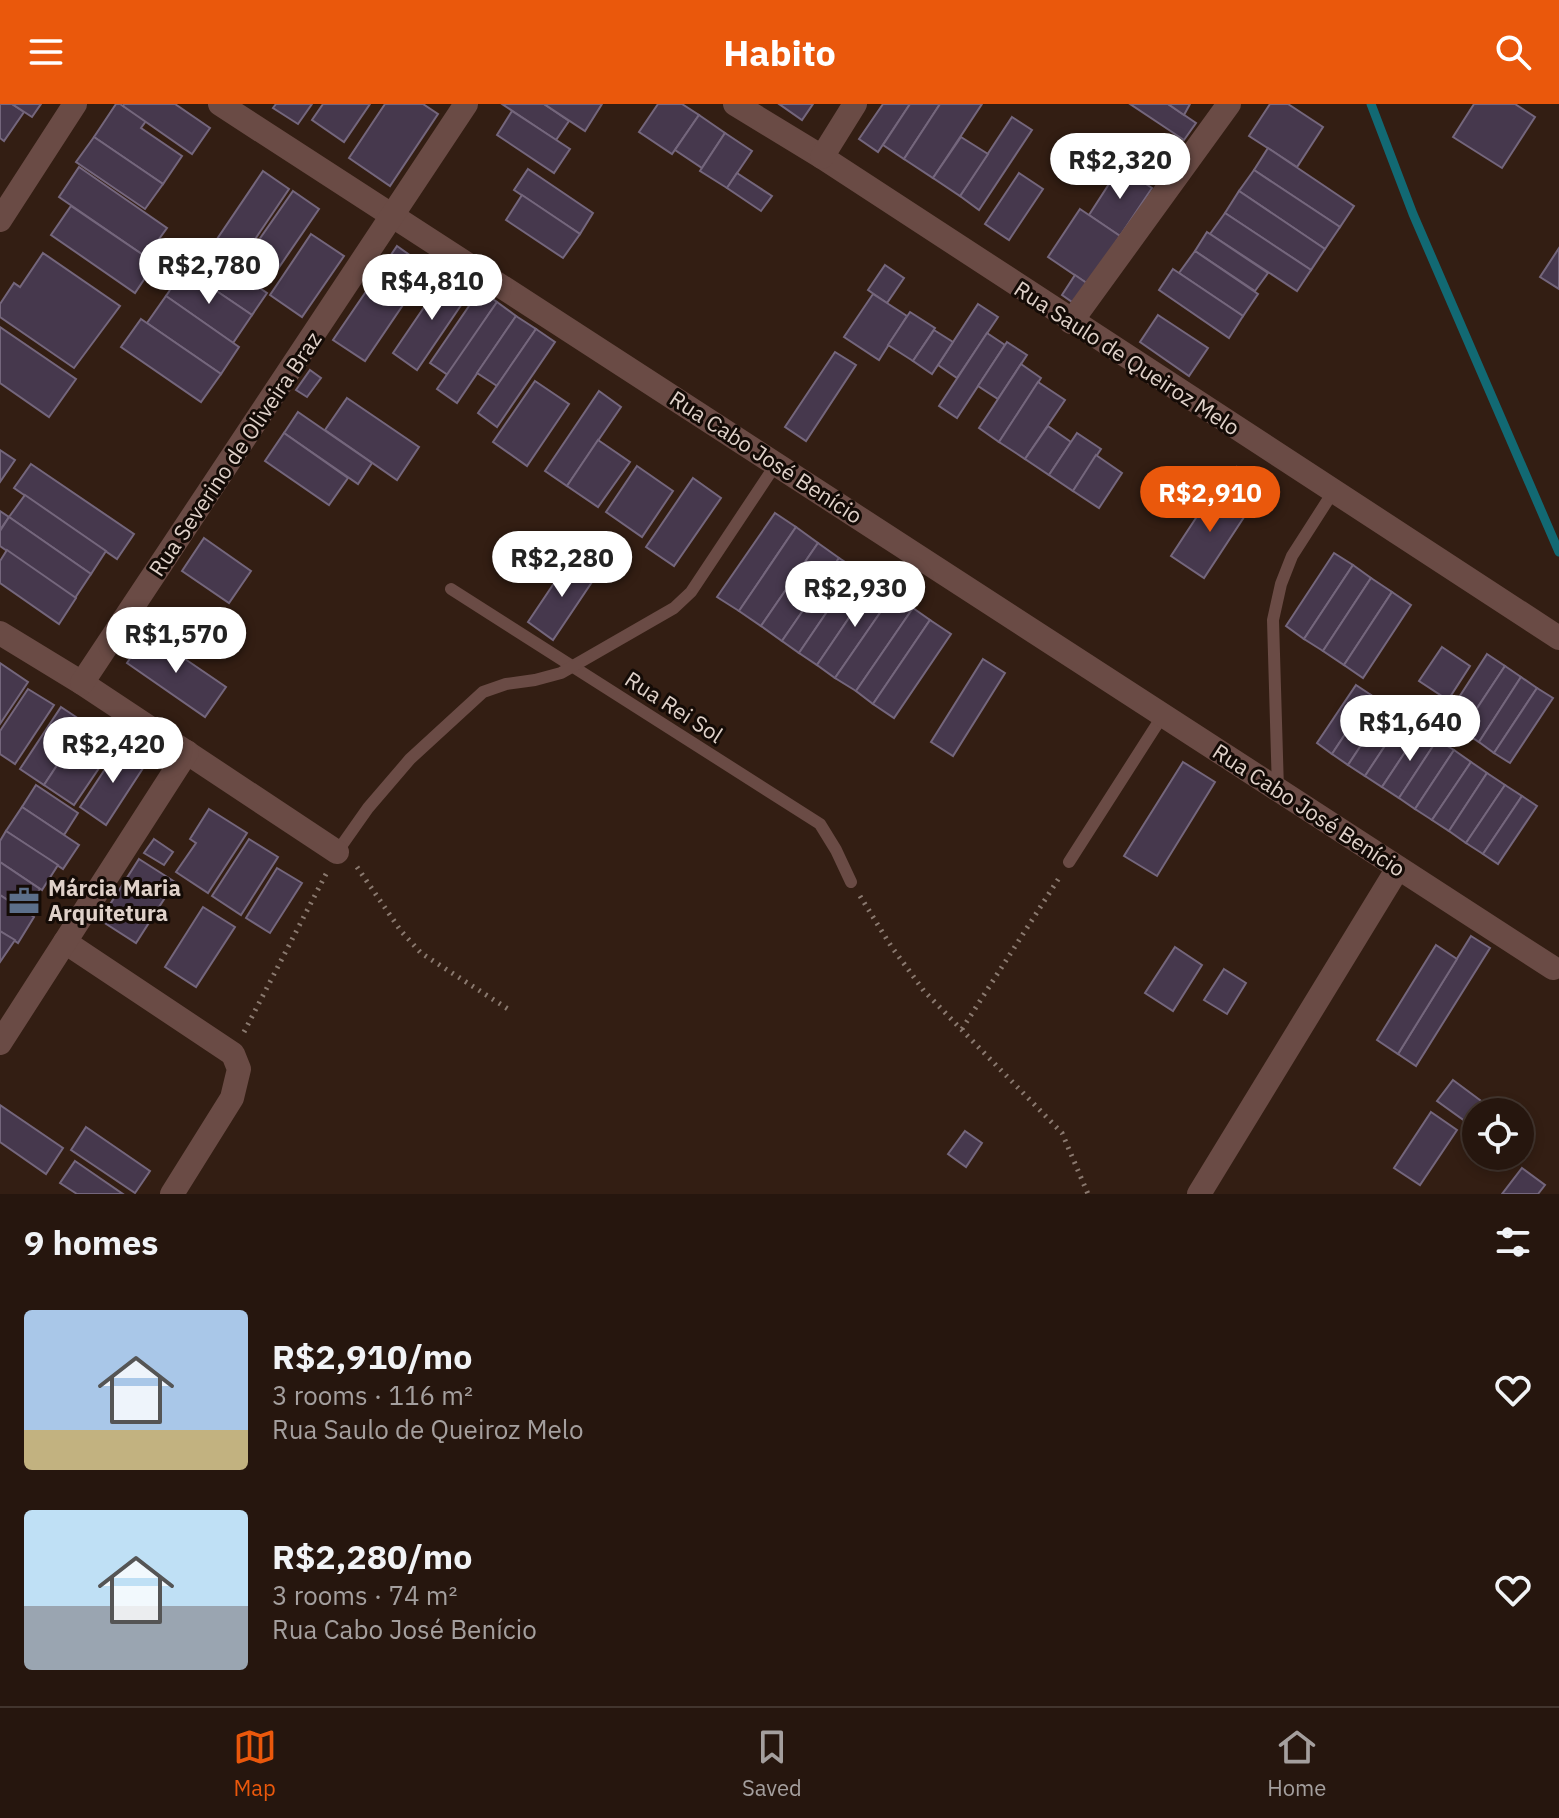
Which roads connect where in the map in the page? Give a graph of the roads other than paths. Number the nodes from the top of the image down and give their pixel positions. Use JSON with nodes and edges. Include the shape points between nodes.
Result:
{"nodes":[{"id":1,"x":75,"y":104,"type":"edge"},
{"id":2,"x":220,"y":104,"type":"edge"},
{"id":3,"x":466,"y":104,"type":"edge"},
{"id":4,"x":735,"y":104,"type":"edge"},
{"id":5,"x":855,"y":104,"type":"edge"},
{"id":6,"x":1229,"y":104,"type":"edge"},
{"id":7,"x":822,"y":157,"type":"junction"},
{"id":8,"x":393,"y":216,"type":"junction"},
{"id":9,"x":0,"y":220,"type":"edge"},
{"id":10,"x":1071,"y":322,"type":"junction"},
{"id":11,"x":776,"y":464,"type":"junction"},
{"id":12,"x":1333,"y":492,"type":"junction"},
{"id":13,"x":451,"y":589,"type":"dead end"},
{"id":14,"x":0,"y":633,"type":"edge"},
{"id":15,"x":1559,"y":638,"type":"edge"},
{"id":16,"x":573,"y":667,"type":"junction"},
{"id":17,"x":82,"y":683,"type":"junction"},
{"id":18,"x":1163,"y":715,"type":"junction"},
{"id":19,"x":187,"y":752,"type":"junction"},
{"id":20,"x":1278,"y":790,"type":"junction"},
{"id":21,"x":337,"y":852,"type":"joint"},
{"id":22,"x":1069,"y":862,"type":"road end"},
{"id":23,"x":1398,"y":868,"type":"junction"},
{"id":24,"x":851,"y":882,"type":"road end"},
{"id":25,"x":65,"y":942,"type":"junction"},
{"id":26,"x":1553,"y":968,"type":"dead end"},
{"id":27,"x":0,"y":1043,"type":"edge"},
{"id":28,"x":172,"y":1194,"type":"edge"},
{"id":29,"x":1199,"y":1194,"type":"edge"}],
"edges":[{"from":1,"to":9,"type":"street"},
{"from":2,"to":8,"type":"street","name":"Rua Cabo José Benício"},
{"from":3,"to":8,"type":"street","name":"Rua Severino de Oliveira Braz"},
{"from":4,"to":7,"type":"street","name":"Rua Saulo de Queiroz Melo"},
{"from":5,"to":7,"type":"street"},
{"from":6,"to":10,"type":"street"},
{"from":7,"to":10,"type":"street","name":"Rua Saulo de Queiroz Melo"},
{"from":8,"to":11,"type":"street","name":"Rua Cabo José Benício"},
{"from":8,"to":17,"type":"street","name":"Rua Severino de Oliveira Braz"},
{"from":10,"to":12,"type":"street","name":"Rua Saulo de Queiroz Melo"},
{"from":11,"to":16,"type":"lane","via":[[691,592],[674,608]]},
{"from":11,"to":18,"type":"street","name":"Rua Cabo José Benício"},
{"from":12,"to":15,"type":"street","name":"Rua Saulo de Queiroz Melo"},
{"from":12,"to":20,"type":"lane","via":[[1292,556],[1273,620]]},
{"from":13,"to":16,"type":"lane","name":"Rua Rei Sol"},
{"from":14,"to":17,"type":"street"},
{"from":16,"to":21,"type":"lane","via":[[483,692],[410,759]]},
{"from":16,"to":24,"type":"lane","name":"Rua Rei Sol","via":[[820,824]]},
{"from":17,"to":19,"type":"street"},
{"from":18,"to":20,"type":"street","name":"Rua Cabo José Benício"},
{"from":18,"to":22,"type":"lane"},
{"from":19,"to":21,"type":"street"},
{"from":19,"to":25,"type":"street"},
{"from":20,"to":23,"type":"street","name":"Rua Cabo José Benício"},
{"from":23,"to":26,"type":"street","name":"Rua Cabo José Benício"},
{"from":23,"to":29,"type":"street"},
{"from":25,"to":27,"type":"street"},
{"from":25,"to":28,"type":"street","via":[[233,1054],[239,1069],[232,1098]]}]}
